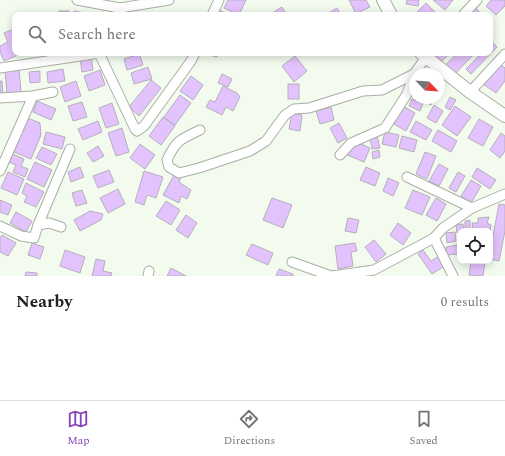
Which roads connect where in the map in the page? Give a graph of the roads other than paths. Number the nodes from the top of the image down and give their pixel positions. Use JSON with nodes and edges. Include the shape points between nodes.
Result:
{"nodes":[{"id":1,"x":77,"y":0,"type":"edge"},
{"id":2,"x":169,"y":0,"type":"edge"},
{"id":3,"x":219,"y":0,"type":"edge"},
{"id":4,"x":383,"y":0,"type":"edge"},
{"id":5,"x":477,"y":0,"type":"edge"},
{"id":6,"x":118,"y":11,"type":"edge"},
{"id":7,"x":213,"y":12,"type":"edge"},
{"id":8,"x":389,"y":12,"type":"edge"},
{"id":9,"x":466,"y":12,"type":"edge"},
{"id":10,"x":505,"y":54,"type":"edge"},
{"id":11,"x":80,"y":56,"type":"edge"},
{"id":12,"x":101,"y":56,"type":"edge"},
{"id":13,"x":194,"y":56,"type":"edge"},
{"id":14,"x":424,"y":56,"type":"edge"},
{"id":15,"x":427,"y":56,"type":"edge"},
{"id":16,"x":0,"y":68,"type":"edge"},
{"id":17,"x":417,"y":68,"type":"edge"},
{"id":18,"x":409,"y":76,"type":"edge"},
{"id":19,"x":409,"y":88,"type":"edge"},
{"id":20,"x":53,"y":92,"type":"dead end"},
{"id":21,"x":470,"y":92,"type":"junction"},
{"id":22,"x":34,"y":96,"type":"junction"},
{"id":23,"x":0,"y":98,"type":"edge"},
{"id":24,"x":505,"y":116,"type":"edge"},
{"id":25,"x":200,"y":130,"type":"dead end"},
{"id":26,"x":70,"y":148,"type":"dead end"},
{"id":27,"x":340,"y":155,"type":"dead end"},
{"id":28,"x":0,"y":171,"type":"edge"},
{"id":29,"x":407,"y":177,"type":"dead end"},
{"id":30,"x":505,"y":194,"type":"edge"},
{"id":31,"x":472,"y":208,"type":"junction"},
{"id":32,"x":38,"y":225,"type":"junction"},
{"id":33,"x":0,"y":226,"type":"edge"},
{"id":34,"x":61,"y":228,"type":"dead end"},
{"id":35,"x":434,"y":238,"type":"junction"},
{"id":36,"x":292,"y":262,"type":"dead end"},
{"id":37,"x":375,"y":273,"type":"edge"},
{"id":38,"x":331,"y":276,"type":"edge"},
{"id":39,"x":453,"y":276,"type":"edge"}],
"edges":[{"from":1,"to":6,"type":"street"},
{"from":2,"to":6,"type":"street"},
{"from":3,"to":7,"type":"street"},
{"from":4,"to":8,"type":"main road"},
{"from":5,"to":9,"type":"street"},
{"from":10,"to":21,"type":"street"},
{"from":11,"to":16,"type":"street"},
{"from":12,"to":13,"type":"street","via":[[138,131]]},
{"from":14,"to":17,"type":"street"},
{"from":15,"to":21,"type":"main road"},
{"from":18,"to":25,"type":"street","via":[[382,90],[363,91],[309,108],[294,109],[285,115],[266,141],[250,151],[179,173],[169,167],[167,160],[172,148],[180,139]]},
{"from":19,"to":27,"type":"street","via":[[385,128],[351,143]]},
{"from":20,"to":22,"type":"street"},
{"from":21,"to":24,"type":"main road"},
{"from":22,"to":23,"type":"street"},
{"from":22,"to":28,"type":"street"},
{"from":26,"to":32,"type":"street"},
{"from":29,"to":31,"type":"street"},
{"from":30,"to":31,"type":"street"},
{"from":31,"to":35,"type":"street","via":[[443,228]]},
{"from":32,"to":33,"type":"street","via":[[34,238],[21,236]]},
{"from":32,"to":34,"type":"street","via":[[48,223]]},
{"from":35,"to":37,"type":"street"},
{"from":35,"to":39,"type":"street"},
{"from":36,"to":38,"type":"street"},
{"from":37,"to":38,"type":"street"}]}
